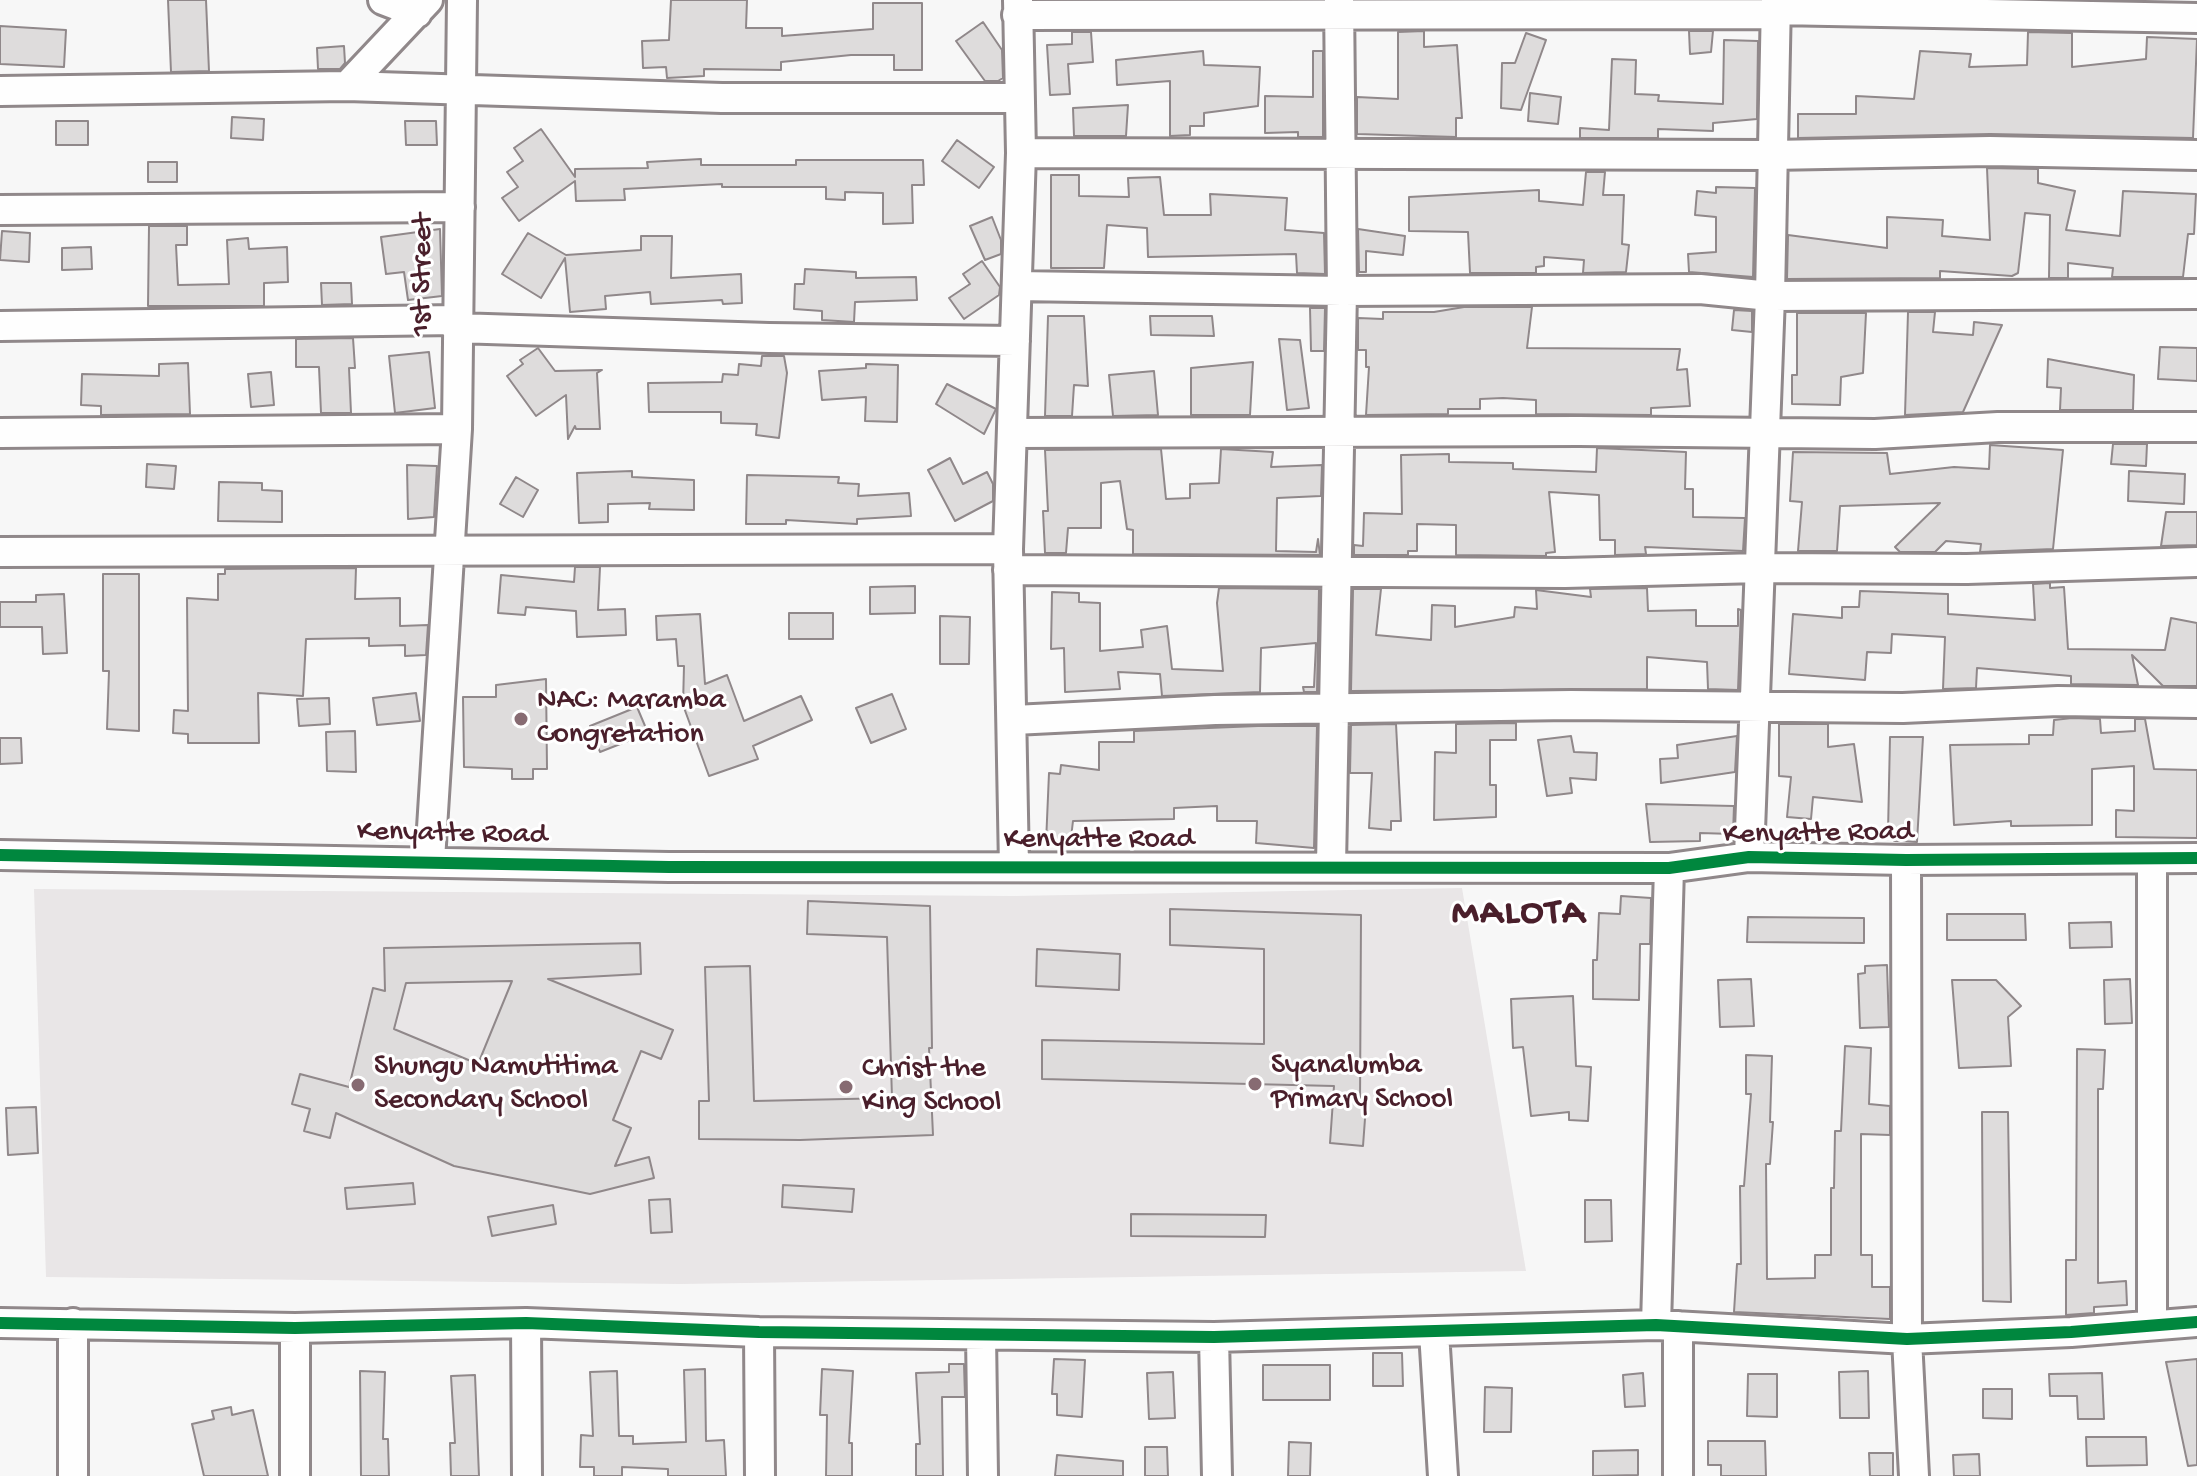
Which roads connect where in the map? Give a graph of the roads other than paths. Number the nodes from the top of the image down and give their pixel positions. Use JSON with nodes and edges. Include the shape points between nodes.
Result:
{"nodes":[{"id":1,"x":383,"y":0,"type":"edge"},
{"id":2,"x":462,"y":0,"type":"edge"},
{"id":3,"x":422,"y":7,"type":"edge"},
{"id":4,"x":1339,"y":7,"type":"edge"},
{"id":5,"x":1018,"y":8,"type":"edge"},
{"id":6,"x":1776,"y":8,"type":"edge"},
{"id":7,"x":2197,"y":18,"type":"edge"},
{"id":8,"x":347,"y":86,"type":"junction"},
{"id":9,"x":0,"y":91,"type":"edge"},
{"id":10,"x":461,"y":92,"type":"junction"},
{"id":11,"x":1019,"y":98,"type":"junction"},
{"id":12,"x":1021,"y":153,"type":"junction"},
{"id":13,"x":1340,"y":153,"type":"junction"},
{"id":14,"x":1771,"y":155,"type":"junction"},
{"id":15,"x":2197,"y":155,"type":"edge"},
{"id":16,"x":460,"y":207,"type":"junction"},
{"id":17,"x":0,"y":210,"type":"edge"},
{"id":18,"x":1017,"y":286,"type":"junction"},
{"id":19,"x":1342,"y":291,"type":"junction"},
{"id":20,"x":2197,"y":294,"type":"edge"},
{"id":21,"x":1770,"y":296,"type":"junction"},
{"id":22,"x":457,"y":324,"type":"junction"},
{"id":23,"x":0,"y":326,"type":"edge"},
{"id":24,"x":1015,"y":341,"type":"junction"},
{"id":25,"x":2197,"y":427,"type":"edge"},
{"id":26,"x":457,"y":429,"type":"junction"},
{"id":27,"x":0,"y":433,"type":"edge"},
{"id":28,"x":1013,"y":433,"type":"junction"},
{"id":29,"x":1337,"y":433,"type":"junction"},
{"id":30,"x":1763,"y":433,"type":"junction"},
{"id":31,"x":449,"y":551,"type":"junction"},
{"id":32,"x":0,"y":552,"type":"edge"},
{"id":33,"x":1008,"y":559,"type":"junction"},
{"id":34,"x":2197,"y":562,"type":"edge"},
{"id":35,"x":1760,"y":568,"type":"junction"},
{"id":36,"x":1335,"y":572,"type":"junction"},
{"id":37,"x":2197,"y":703,"type":"edge"},
{"id":38,"x":1752,"y":707,"type":"junction"},
{"id":39,"x":1335,"y":709,"type":"junction"},
{"id":40,"x":1014,"y":720,"type":"junction"},
{"id":41,"x":0,"y":855,"type":"edge"},
{"id":42,"x":1749,"y":857,"type":"junction"},
{"id":43,"x":2197,"y":858,"type":"edge"},
{"id":44,"x":2152,"y":859,"type":"junction"},
{"id":45,"x":430,"y":860,"type":"junction"},
{"id":46,"x":1906,"y":860,"type":"junction"},
{"id":47,"x":1331,"y":865,"type":"junction"},
{"id":48,"x":1014,"y":867,"type":"junction"},
{"id":49,"x":1669,"y":868,"type":"junction"},
{"id":50,"x":2197,"y":1322,"type":"edge"},
{"id":51,"x":0,"y":1323,"type":"edge"},
{"id":52,"x":73,"y":1323,"type":"junction"},
{"id":53,"x":526,"y":1323,"type":"junction"},
{"id":54,"x":1667,"y":1325,"type":"junction"},
{"id":55,"x":2152,"y":1325,"type":"junction"},
{"id":56,"x":295,"y":1328,"type":"junction"},
{"id":57,"x":759,"y":1332,"type":"junction"},
{"id":58,"x":1434,"y":1332,"type":"junction"},
{"id":59,"x":981,"y":1335,"type":"junction"},
{"id":60,"x":1214,"y":1337,"type":"junction"},
{"id":61,"x":1907,"y":1339,"type":"junction"},
{"id":62,"x":73,"y":1476,"type":"edge"},
{"id":63,"x":295,"y":1476,"type":"edge"},
{"id":64,"x":527,"y":1476,"type":"edge"},
{"id":65,"x":760,"y":1476,"type":"edge"},
{"id":66,"x":983,"y":1476,"type":"edge"},
{"id":67,"x":1217,"y":1476,"type":"edge"},
{"id":68,"x":1443,"y":1476,"type":"edge"},
{"id":69,"x":1678,"y":1476,"type":"edge"},
{"id":70,"x":1914,"y":1476,"type":"edge"}],
"edges":[{"from":1,"to":3,"type":"street"},
{"from":2,"to":10,"type":"street","name":"1st Street"},
{"from":3,"to":8,"type":"street"},
{"from":4,"to":5,"type":"street"},
{"from":4,"to":6,"type":"street"},
{"from":4,"to":13,"type":"street"},
{"from":5,"to":11,"type":"street"},
{"from":6,"to":7,"type":"street"},
{"from":6,"to":14,"type":"street"},
{"from":8,"to":9,"type":"street"},
{"from":8,"to":10,"type":"street"},
{"from":10,"to":11,"type":"street"},
{"from":10,"to":16,"type":"street","name":"1st Street"},
{"from":11,"to":12,"type":"street"},
{"from":12,"to":13,"type":"street"},
{"from":12,"to":18,"type":"street"},
{"from":13,"to":14,"type":"street"},
{"from":13,"to":19,"type":"street"},
{"from":14,"to":15,"type":"street"},
{"from":14,"to":21,"type":"street"},
{"from":16,"to":17,"type":"street"},
{"from":16,"to":22,"type":"street","name":"1st Street"},
{"from":18,"to":19,"type":"street"},
{"from":18,"to":24,"type":"street"},
{"from":19,"to":21,"type":"street","via":[[1700,289]]},
{"from":19,"to":29,"type":"street"},
{"from":20,"to":21,"type":"street"},
{"from":21,"to":30,"type":"street"},
{"from":22,"to":23,"type":"street"},
{"from":22,"to":24,"type":"street","via":[[769,338]]},
{"from":22,"to":26,"type":"street","name":"1st Street"},
{"from":24,"to":28,"type":"street"},
{"from":25,"to":30,"type":"street"},
{"from":26,"to":27,"type":"street"},
{"from":26,"to":31,"type":"street","name":"1st Street"},
{"from":28,"to":29,"type":"street"},
{"from":28,"to":33,"type":"street"},
{"from":29,"to":30,"type":"street"},
{"from":29,"to":36,"type":"street"},
{"from":30,"to":35,"type":"street"},
{"from":31,"to":32,"type":"street"},
{"from":31,"to":33,"type":"street"},
{"from":31,"to":45,"type":"street","name":"1st Street"},
{"from":33,"to":36,"type":"street"},
{"from":33,"to":40,"type":"street"},
{"from":34,"to":35,"type":"street"},
{"from":35,"to":36,"type":"street"},
{"from":35,"to":38,"type":"street"},
{"from":36,"to":39,"type":"street"},
{"from":37,"to":38,"type":"street"},
{"from":38,"to":39,"type":"street"},
{"from":38,"to":42,"type":"street"},
{"from":39,"to":40,"type":"street"},
{"from":39,"to":47,"type":"street"},
{"from":40,"to":48,"type":"street"},
{"from":41,"to":45,"type":"street","name":"Kenyatte Road"},
{"from":42,"to":46,"type":"street","name":"Kenyatte Road"},
{"from":42,"to":49,"type":"street","name":"Kenyatte Road"},
{"from":43,"to":44,"type":"street","name":"Kenyatte Road"},
{"from":44,"to":46,"type":"street","name":"Kenyatte Road"},
{"from":44,"to":55,"type":"street"},
{"from":45,"to":48,"type":"street","name":"Kenyatte Road","via":[[669,867]]},
{"from":46,"to":61,"type":"street"},
{"from":47,"to":48,"type":"street","name":"Kenyatte Road"},
{"from":47,"to":49,"type":"street","name":"Kenyatte Road"},
{"from":49,"to":54,"type":"street"},
{"from":50,"to":55,"type":"street"},
{"from":51,"to":52,"type":"street"},
{"from":52,"to":56,"type":"street"},
{"from":52,"to":62,"type":"street"},
{"from":53,"to":56,"type":"street"},
{"from":53,"to":57,"type":"street"},
{"from":53,"to":64,"type":"street"},
{"from":54,"to":58,"type":"street"},
{"from":54,"to":61,"type":"street"},
{"from":54,"to":69,"type":"street"},
{"from":55,"to":61,"type":"street"},
{"from":56,"to":63,"type":"street"},
{"from":57,"to":59,"type":"street"},
{"from":57,"to":65,"type":"street"},
{"from":58,"to":60,"type":"street"},
{"from":58,"to":68,"type":"street"},
{"from":59,"to":60,"type":"street"},
{"from":59,"to":66,"type":"street"},
{"from":60,"to":67,"type":"street"},
{"from":61,"to":70,"type":"street"}]}
